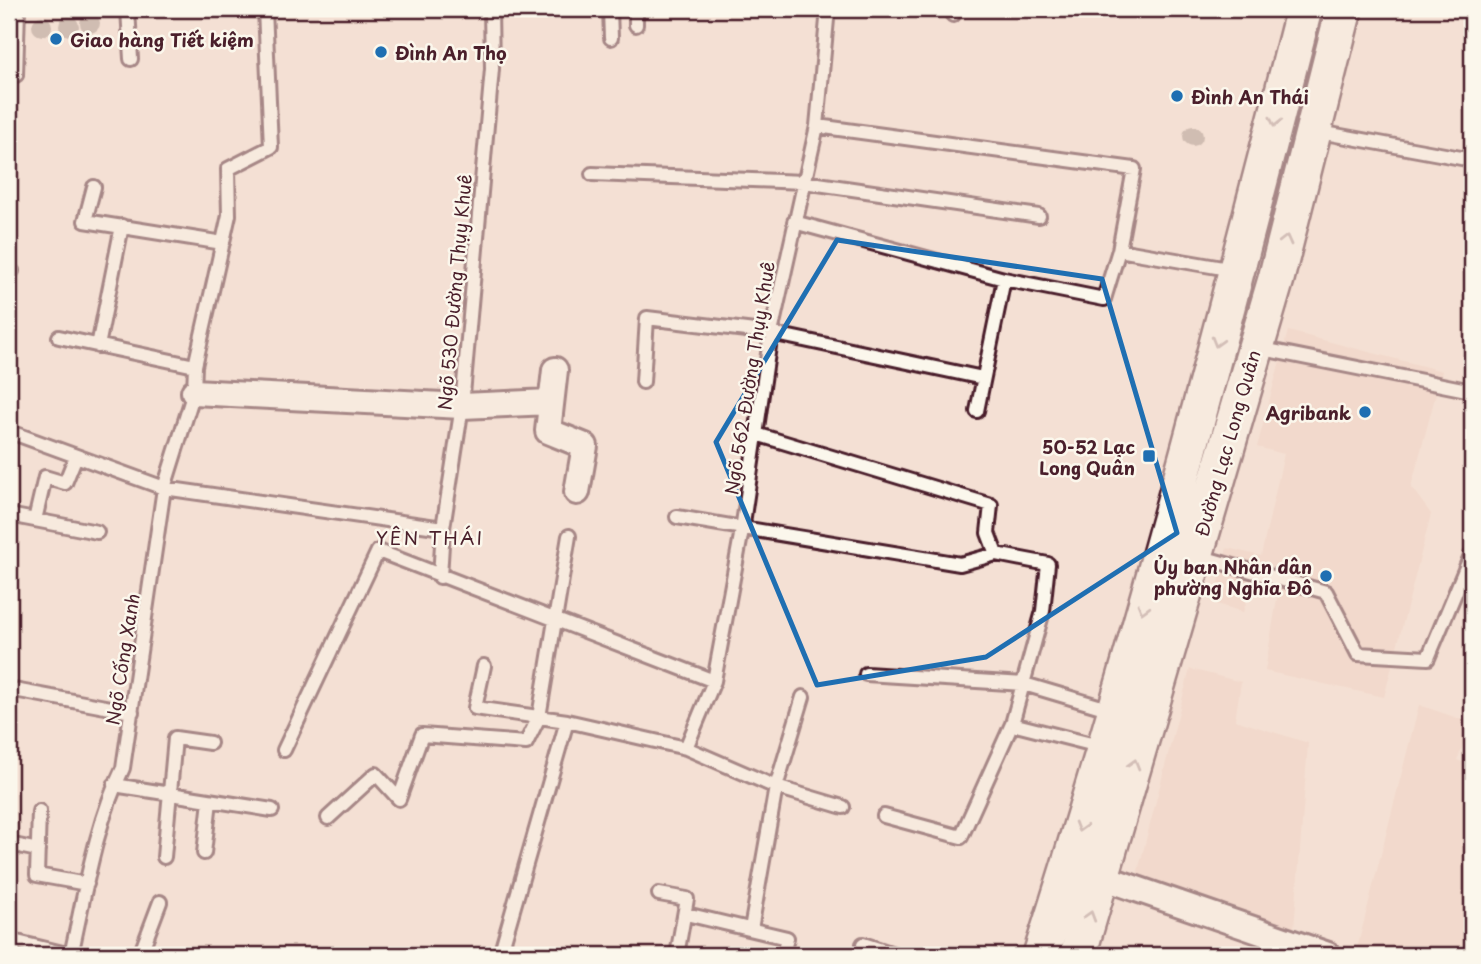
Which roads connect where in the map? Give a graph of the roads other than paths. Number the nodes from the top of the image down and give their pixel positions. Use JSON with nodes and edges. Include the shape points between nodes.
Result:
{"nodes":[{"id":1,"x":18,"y":9,"type":"edge"},
{"id":2,"x":128,"y":9,"type":"edge"},
{"id":3,"x":265,"y":9,"type":"edge"},
{"id":4,"x":491,"y":9,"type":"edge"},
{"id":5,"x":610,"y":9,"type":"edge"},
{"id":6,"x":636,"y":9,"type":"edge"},
{"id":7,"x":828,"y":9,"type":"edge"},
{"id":8,"x":1304,"y":9,"type":"edge"},
{"id":9,"x":1344,"y":9,"type":"edge"},
{"id":10,"x":636,"y":25,"type":"dead end"},
{"id":11,"x":611,"y":37,"type":"dead end"},
{"id":12,"x":131,"y":59,"type":"dead end"},
{"id":13,"x":16,"y":75,"type":"dead end"},
{"id":14,"x":817,"y":126,"type":"junction"},
{"id":15,"x":1313,"y":131,"type":"junction"},
{"id":16,"x":1472,"y":160,"type":"edge"},
{"id":17,"x":592,"y":174,"type":"dead end"},
{"id":18,"x":804,"y":182,"type":"junction"},
{"id":19,"x":94,"y":187,"type":"dead end"},
{"id":20,"x":1039,"y":216,"type":"dead end"},
{"id":21,"x":794,"y":222,"type":"junction"},
{"id":22,"x":122,"y":226,"type":"junction"},
{"id":23,"x":223,"y":243,"type":"junction"},
{"id":24,"x":1119,"y":250,"type":"junction"},
{"id":25,"x":1237,"y":271,"type":"junction"},
{"id":26,"x":1004,"y":279,"type":"junction"},
{"id":27,"x":771,"y":333,"type":"junction"},
{"id":28,"x":59,"y":337,"type":"dead end"},
{"id":29,"x":98,"y":346,"type":"junction"},
{"id":30,"x":1254,"y":347,"type":"junction"},
{"id":31,"x":195,"y":366,"type":"junction"},
{"id":32,"x":555,"y":370,"type":"dead end"},
{"id":33,"x":982,"y":377,"type":"junction"},
{"id":34,"x":643,"y":382,"type":"dead end"},
{"id":35,"x":1472,"y":391,"type":"edge"},
{"id":36,"x":194,"y":392,"type":"junction"},
{"id":37,"x":550,"y":402,"type":"junction"},
{"id":38,"x":462,"y":406,"type":"junction"},
{"id":39,"x":977,"y":411,"type":"dead end"},
{"id":40,"x":16,"y":434,"type":"dead end"},
{"id":41,"x":757,"y":434,"type":"junction"},
{"id":42,"x":76,"y":456,"type":"junction"},
{"id":43,"x":164,"y":488,"type":"junction"},
{"id":44,"x":577,"y":492,"type":"dead end"},
{"id":45,"x":9,"y":515,"type":"edge"},
{"id":46,"x":677,"y":517,"type":"dead end"},
{"id":47,"x":35,"y":520,"type":"junction"},
{"id":48,"x":443,"y":528,"type":"junction"},
{"id":49,"x":742,"y":530,"type":"junction"},
{"id":50,"x":97,"y":532,"type":"dead end"},
{"id":51,"x":569,"y":537,"type":"dead end"},
{"id":52,"x":996,"y":554,"type":"junction"},
{"id":53,"x":1472,"y":554,"type":"edge"},
{"id":54,"x":1195,"y":555,"type":"junction"},
{"id":55,"x":440,"y":578,"type":"junction"},
{"id":56,"x":556,"y":622,"type":"junction"},
{"id":57,"x":484,"y":666,"type":"dead end"},
{"id":58,"x":866,"y":674,"type":"dead end"},
{"id":59,"x":714,"y":681,"type":"junction"},
{"id":60,"x":1024,"y":684,"type":"junction"},
{"id":61,"x":9,"y":689,"type":"edge"},
{"id":62,"x":803,"y":697,"type":"dead end"},
{"id":63,"x":132,"y":712,"type":"junction"},
{"id":64,"x":539,"y":716,"type":"junction"},
{"id":65,"x":1131,"y":716,"type":"junction"},
{"id":66,"x":567,"y":720,"type":"junction"},
{"id":67,"x":1012,"y":724,"type":"junction"},
{"id":68,"x":209,"y":743,"type":"dead end"},
{"id":69,"x":1103,"y":747,"type":"junction"},
{"id":70,"x":685,"y":748,"type":"junction"},
{"id":71,"x":284,"y":750,"type":"dead end"},
{"id":72,"x":114,"y":785,"type":"junction"},
{"id":73,"x":776,"y":788,"type":"junction"},
{"id":74,"x":171,"y":794,"type":"junction"},
{"id":75,"x":209,"y":801,"type":"junction"},
{"id":76,"x":843,"y":807,"type":"dead end"},
{"id":77,"x":272,"y":810,"type":"dead end"},
{"id":78,"x":39,"y":811,"type":"dead end"},
{"id":79,"x":884,"y":816,"type":"dead end"},
{"id":80,"x":328,"y":818,"type":"dead end"},
{"id":81,"x":9,"y":844,"type":"edge"},
{"id":82,"x":38,"y":850,"type":"junction"},
{"id":83,"x":204,"y":853,"type":"dead end"},
{"id":84,"x":164,"y":857,"type":"dead end"},
{"id":85,"x":1102,"y":877,"type":"junction"},
{"id":86,"x":87,"y":884,"type":"junction"},
{"id":87,"x":659,"y":894,"type":"dead end"},
{"id":88,"x":160,"y":902,"type":"dead end"},
{"id":89,"x":686,"y":914,"type":"junction"},
{"id":90,"x":751,"y":929,"type":"junction"},
{"id":91,"x":9,"y":940,"type":"edge"},
{"id":92,"x":863,"y":944,"type":"dead end"},
{"id":93,"x":71,"y":955,"type":"edge"},
{"id":94,"x":140,"y":955,"type":"edge"},
{"id":95,"x":500,"y":955,"type":"edge"},
{"id":96,"x":677,"y":955,"type":"edge"},
{"id":97,"x":783,"y":955,"type":"edge"},
{"id":98,"x":897,"y":955,"type":"edge"},
{"id":99,"x":1041,"y":955,"type":"edge"},
{"id":100,"x":1078,"y":955,"type":"edge"},
{"id":101,"x":1328,"y":955,"type":"edge"}],
"edges":[{"from":1,"to":13,"type":"lane"},
{"from":2,"to":12,"type":"lane"},
{"from":3,"to":23,"type":"lane","name":"Ngõ Cống Xanh","via":[[271,147],[228,169],[229,215]]},
{"from":4,"to":38,"type":"lane","name":"Ngõ 530 Đường Thụy Khuê","via":[[492,69]]},
{"from":5,"to":11,"type":"lane"},
{"from":6,"to":10,"type":"lane"},
{"from":7,"to":14,"type":"lane","name":"Ngõ 562 Đường Thụy Khuê"},
{"from":8,"to":25,"type":"main road","name":"Đường Lạc Long Quân","one_way":true},
{"from":9,"to":15,"type":"main road","name":"Đường Lạc Long Quân"},
{"from":14,"to":18,"type":"lane","name":"Ngõ 562 Đường Thụy Khuê"},
{"from":14,"to":24,"type":"lane","via":[[1134,169]]},
{"from":15,"to":16,"type":"lane"},
{"from":30,"to":15,"type":"main road","name":"Đường Lạc Long Quân","one_way":true,"via":[[1284,280]]},
{"from":17,"to":18,"type":"lane"},
{"from":18,"to":20,"type":"lane"},
{"from":18,"to":21,"type":"lane","name":"Ngõ 562 Đường Thụy Khuê"},
{"from":19,"to":22,"type":"lane","via":[[85,221]]},
{"from":21,"to":26,"type":"lane"},
{"from":21,"to":27,"type":"lane","name":"Ngõ 562 Đường Thụy Khuê"},
{"from":22,"to":23,"type":"lane"},
{"from":22,"to":29,"type":"lane"},
{"from":23,"to":31,"type":"lane","name":"Ngõ Cống Xanh"},
{"from":24,"to":25,"type":"lane"},
{"from":24,"to":26,"type":"lane","via":[[1104,299]]},
{"from":25,"to":65,"type":"main road","name":"Đường Lạc Long Quân","one_way":true},
{"from":26,"to":33,"type":"lane"},
{"from":27,"to":33,"type":"lane"},
{"from":27,"to":34,"type":"lane","via":[[647,318]]},
{"from":27,"to":41,"type":"lane","name":"Ngõ 562 Đường Thụy Khuê"},
{"from":28,"to":29,"type":"lane"},
{"from":29,"to":31,"type":"lane"},
{"from":30,"to":35,"type":"lane"},
{"from":30,"to":54,"type":"main road","name":"Đường Lạc Long Quân"},
{"from":31,"to":36,"type":"lane","name":"Ngõ Cống Xanh"},
{"from":32,"to":37,"type":"street"},
{"from":33,"to":39,"type":"lane"},
{"from":36,"to":38,"type":"street"},
{"from":36,"to":43,"type":"lane","name":"Ngõ Cống Xanh"},
{"from":37,"to":38,"type":"street"},
{"from":37,"to":44,"type":"street","via":[[548,431],[585,446]]},
{"from":38,"to":48,"type":"lane","name":"Ngõ 530 Đường Thụy Khuê"},
{"from":40,"to":42,"type":"lane"},
{"from":41,"to":49,"type":"lane","name":"Ngõ 562 Đường Thụy Khuê"},
{"from":41,"to":52,"type":"lane","via":[[991,505],[988,533]]},
{"from":42,"to":43,"type":"lane"},
{"from":42,"to":47,"type":"lane","via":[[65,483],[45,477]]},
{"from":43,"to":48,"type":"lane"},
{"from":43,"to":63,"type":"lane","name":"Ngõ Cống Xanh"},
{"from":45,"to":47,"type":"lane"},
{"from":46,"to":49,"type":"lane"},
{"from":47,"to":50,"type":"lane"},
{"from":48,"to":55,"type":"lane","name":"Ngõ 530 Đường Thụy Khuê"},
{"from":49,"to":52,"type":"lane","via":[[960,564]]},
{"from":49,"to":59,"type":"lane","name":"Ngõ 562 Đường Thụy Khuê"},
{"from":51,"to":56,"type":"lane"},
{"from":52,"to":60,"type":"lane","via":[[1048,564],[1043,611]]},
{"from":53,"to":54,"type":"lane","via":[[1428,658],[1358,654],[1326,592]]},
{"from":54,"to":65,"type":"main road","name":"Đường Lạc Long Quân"},
{"from":55,"to":56,"type":"lane"},
{"from":55,"to":71,"type":"lane","via":[[378,551]]},
{"from":56,"to":59,"type":"lane"},
{"from":56,"to":64,"type":"lane"},
{"from":57,"to":64,"type":"lane","via":[[475,708]]},
{"from":58,"to":60,"type":"lane"},
{"from":59,"to":70,"type":"lane","name":"Ngõ 562 Đường Thụy Khuê"},
{"from":60,"to":65,"type":"lane"},
{"from":60,"to":67,"type":"lane"},
{"from":61,"to":63,"type":"lane"},
{"from":62,"to":73,"type":"lane"},
{"from":63,"to":72,"type":"lane","name":"Ngõ Cống Xanh","via":[[123,768]]},
{"from":64,"to":66,"type":"lane"},
{"from":64,"to":80,"type":"lane","via":[[526,743],[422,735],[399,799],[376,774]]},
{"from":65,"to":69,"type":"main road","name":"Đường Lạc Long Quân"},
{"from":85,"to":65,"type":"main road","name":"Đường Lạc Long Quân","one_way":true},
{"from":66,"to":70,"type":"lane"},
{"from":66,"to":95,"type":"lane"},
{"from":67,"to":69,"type":"lane"},
{"from":67,"to":79,"type":"lane","via":[[961,837]]},
{"from":68,"to":74,"type":"lane","via":[[174,738]]},
{"from":69,"to":99,"type":"main road","name":"Đường Lạc Long Quân","one_way":true},
{"from":70,"to":73,"type":"lane"},
{"from":72,"to":74,"type":"lane"},
{"from":72,"to":86,"type":"lane","name":"Ngõ Cống Xanh"},
{"from":73,"to":76,"type":"lane"},
{"from":73,"to":90,"type":"lane"},
{"from":74,"to":75,"type":"lane"},
{"from":74,"to":84,"type":"lane"},
{"from":75,"to":77,"type":"lane"},
{"from":75,"to":83,"type":"lane"},
{"from":78,"to":82,"type":"lane"},
{"from":81,"to":82,"type":"lane"},
{"from":82,"to":86,"type":"lane","via":[[37,875]]},
{"from":100,"to":85,"type":"main road","name":"Đường Lạc Long Quân","one_way":true},
{"from":85,"to":101,"type":"street"},
{"from":86,"to":93,"type":"lane","name":"Ngõ Cống Xanh"},
{"from":87,"to":89,"type":"lane","via":[[687,899]]},
{"from":88,"to":94,"type":"lane"},
{"from":89,"to":90,"type":"lane"},
{"from":89,"to":96,"type":"lane"},
{"from":90,"to":97,"type":"lane","via":[[787,938]]},
{"from":91,"to":93,"type":"lane"},
{"from":92,"to":98,"type":"lane"}]}
